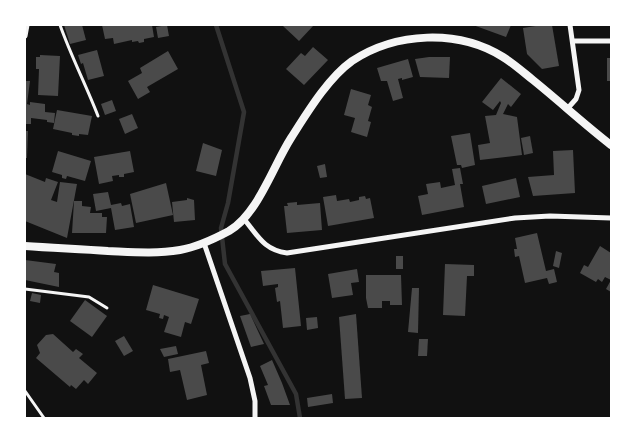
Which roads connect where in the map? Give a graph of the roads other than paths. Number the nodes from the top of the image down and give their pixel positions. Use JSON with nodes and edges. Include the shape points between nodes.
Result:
{"nodes":[{"id":1,"x":27,"y":25,"type":"edge"},
{"id":2,"x":60,"y":25,"type":"edge"},
{"id":3,"x":570,"y":25,"type":"edge"},
{"id":4,"x":25,"y":35,"type":"edge"},
{"id":5,"x":573,"y":41,"type":"junction"},
{"id":6,"x":611,"y":41,"type":"edge"},
{"id":7,"x":568,"y":108,"type":"junction"},
{"id":8,"x":98,"y":116,"type":"dead end"},
{"id":9,"x":611,"y":146,"type":"edge"},
{"id":10,"x":611,"y":218,"type":"edge"},
{"id":11,"x":244,"y":220,"type":"junction"},
{"id":12,"x":204,"y":243,"type":"junction"},
{"id":13,"x":25,"y":246,"type":"edge"},
{"id":14,"x":25,"y":289,"type":"edge"},
{"id":15,"x":107,"y":308,"type":"dead end"},
{"id":16,"x":25,"y":391,"type":"edge"},
{"id":17,"x":44,"y":418,"type":"edge"},
{"id":18,"x":255,"y":418,"type":"edge"}],
"edges":[{"from":1,"to":4,"type":"street"},
{"from":2,"to":8,"type":"lane"},
{"from":3,"to":5,"type":"street"},
{"from":5,"to":6,"type":"street"},
{"from":5,"to":7,"type":"street","via":[[579,90]]},
{"from":7,"to":9,"type":"street"},
{"from":7,"to":11,"type":"street","via":[[502,56],[476,45],[436,37],[418,38],[373,50],[351,62],[331,81],[291,139]]},
{"from":10,"to":11,"type":"street","via":[[515,218],[287,253],[268,248]]},
{"from":11,"to":12,"type":"street"},
{"from":12,"to":13,"type":"street","via":[[180,250],[145,253]]},
{"from":12,"to":18,"type":"street","via":[[250,378]]},
{"from":14,"to":15,"type":"lane","via":[[89,297]]},
{"from":16,"to":17,"type":"lane"}]}
